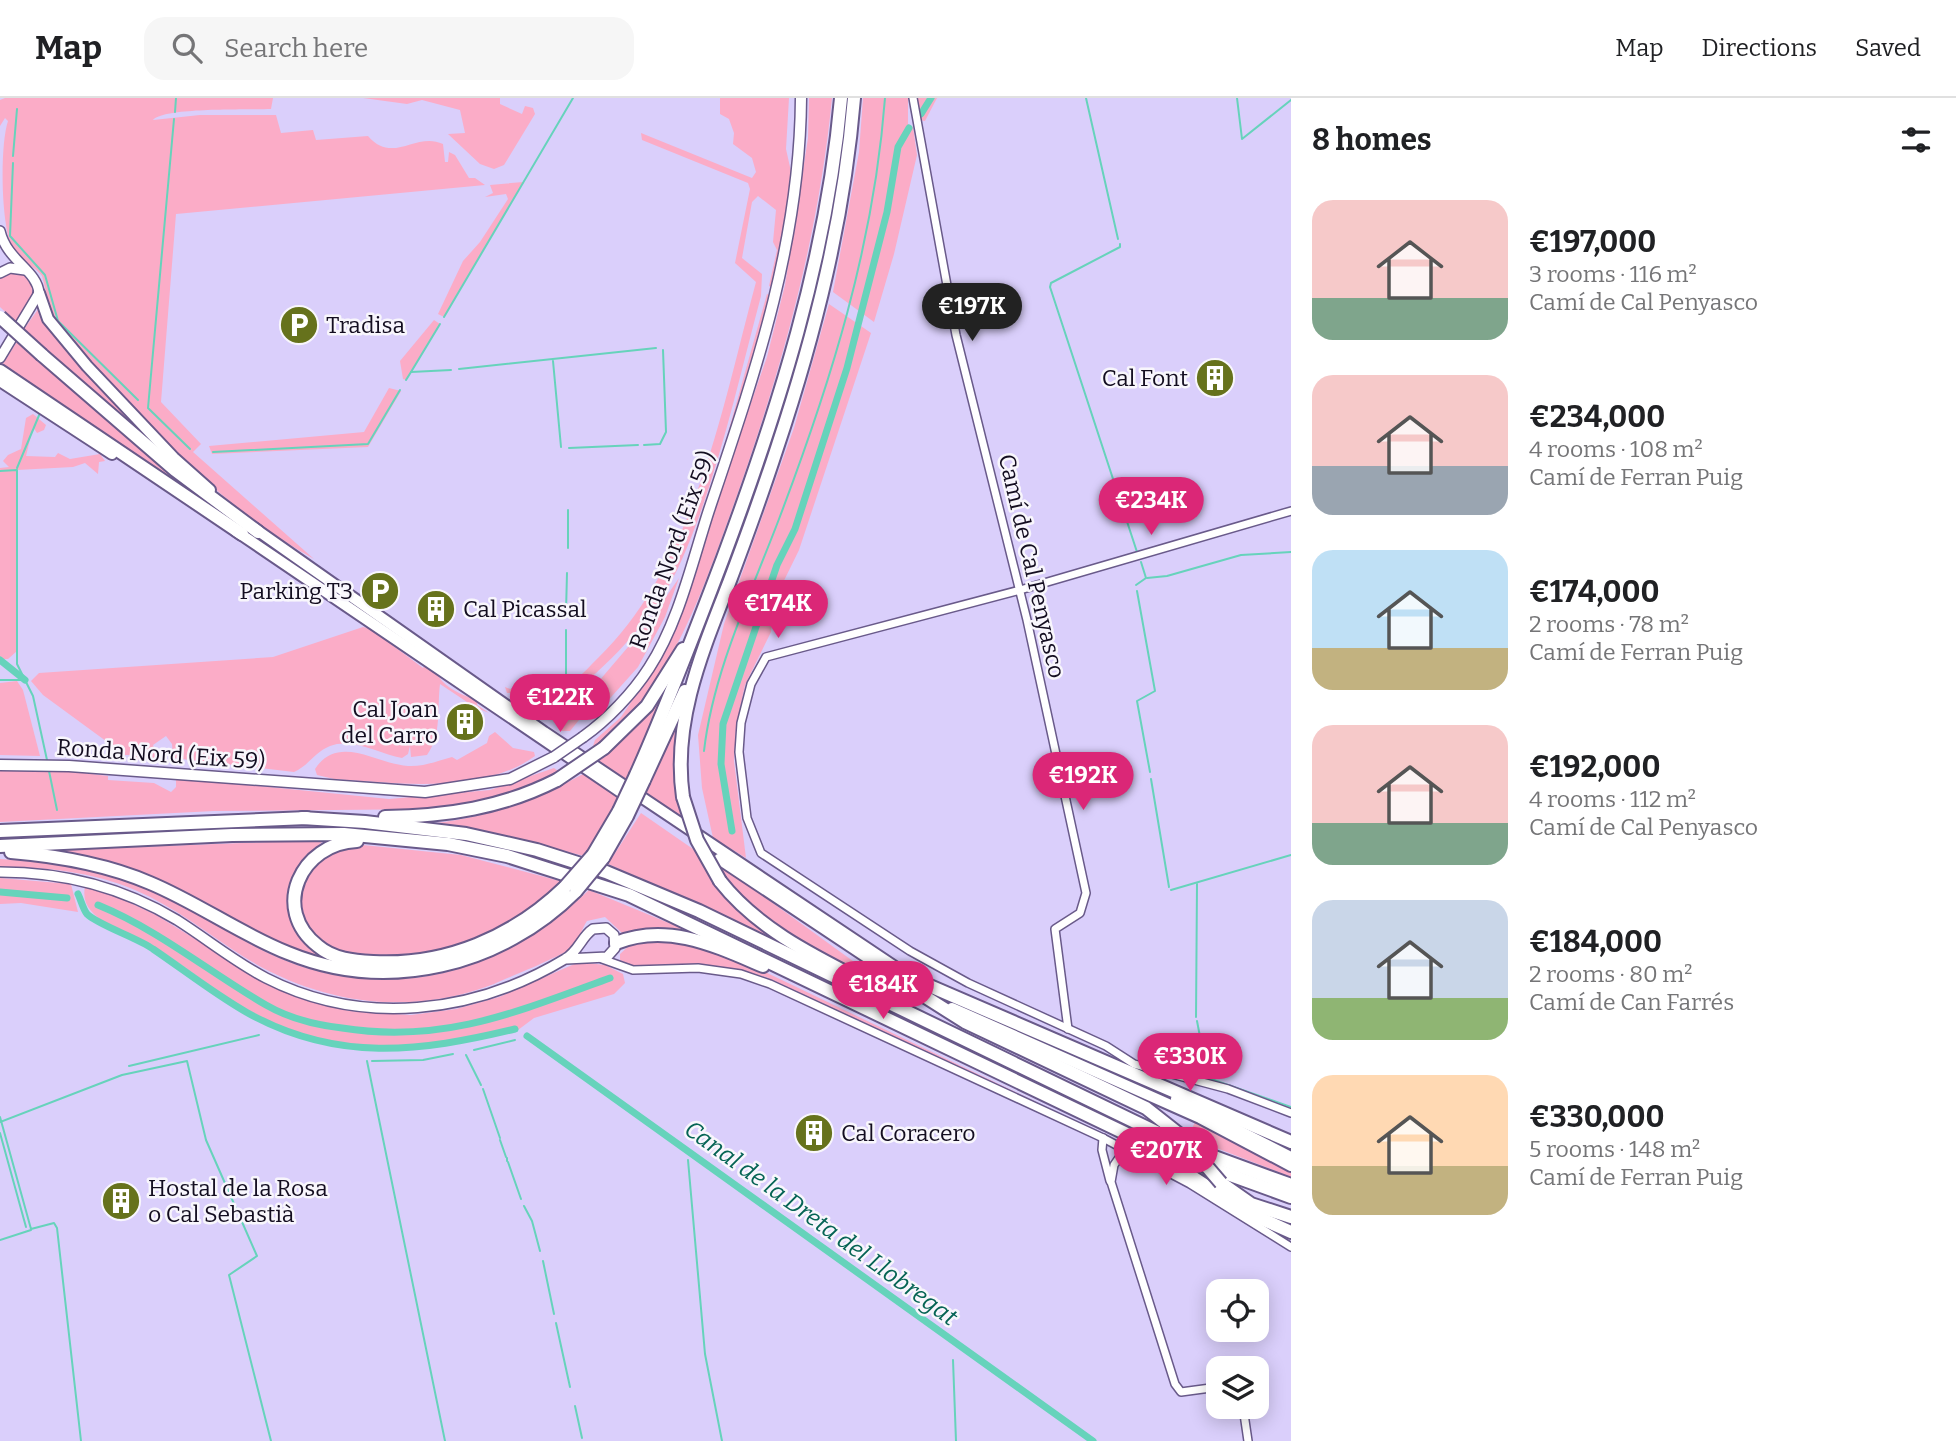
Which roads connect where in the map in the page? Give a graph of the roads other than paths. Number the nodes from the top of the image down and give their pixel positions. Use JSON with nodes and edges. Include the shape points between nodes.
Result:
{"nodes":[{"id":1,"x":801,"y":98,"type":"edge"},
{"id":2,"x":841,"y":98,"type":"edge"},
{"id":3,"x":854,"y":98,"type":"edge"},
{"id":4,"x":913,"y":98,"type":"edge"},
{"id":5,"x":0,"y":231,"type":"edge"},
{"id":6,"x":27,"y":271,"type":"junction"},
{"id":7,"x":0,"y":273,"type":"edge"},
{"id":8,"x":39,"y":293,"type":"junction"},
{"id":9,"x":0,"y":317,"type":"edge"},
{"id":10,"x":0,"y":358,"type":"edge"},
{"id":11,"x":0,"y":371,"type":"edge"},
{"id":12,"x":0,"y":382,"type":"edge"},
{"id":13,"x":1291,"y":511,"type":"edge"},
{"id":14,"x":258,"y":532,"type":"junction"},
{"id":15,"x":242,"y":534,"type":"junction"},
{"id":16,"x":1020,"y":590,"type":"junction"},
{"id":17,"x":703,"y":612,"type":"junction"},
{"id":18,"x":704,"y":648,"type":"junction"},
{"id":19,"x":0,"y":765,"type":"edge"},
{"id":20,"x":640,"y":777,"type":"junction"},
{"id":21,"x":302,"y":818,"type":"junction"},
{"id":22,"x":0,"y":831,"type":"edge"},
{"id":23,"x":410,"y":839,"type":"junction"},
{"id":24,"x":0,"y":849,"type":"edge"},
{"id":25,"x":0,"y":872,"type":"edge"},
{"id":26,"x":571,"y":889,"type":"junction"},
{"id":27,"x":584,"y":941,"type":"junction"},
{"id":28,"x":614,"y":948,"type":"junction"},
{"id":29,"x":596,"y":957,"type":"junction"},
{"id":30,"x":566,"y":959,"type":"junction"},
{"id":31,"x":618,"y":965,"type":"junction"},
{"id":32,"x":907,"y":981,"type":"junction"},
{"id":33,"x":859,"y":1004,"type":"junction"},
{"id":34,"x":1068,"y":1029,"type":"junction"},
{"id":35,"x":989,"y":1053,"type":"junction"},
{"id":36,"x":1291,"y":1113,"type":"edge"},
{"id":37,"x":1120,"y":1132,"type":"junction"},
{"id":38,"x":1103,"y":1138,"type":"junction"},
{"id":39,"x":1291,"y":1142,"type":"edge"},
{"id":40,"x":1125,"y":1149,"type":"junction"},
{"id":41,"x":1291,"y":1157,"type":"edge"},
{"id":42,"x":1291,"y":1166,"type":"edge"},
{"id":43,"x":1249,"y":1178,"type":"junction"},
{"id":44,"x":1111,"y":1182,"type":"junction"},
{"id":45,"x":1291,"y":1185,"type":"edge"},
{"id":46,"x":1291,"y":1197,"type":"edge"},
{"id":47,"x":1291,"y":1217,"type":"edge"},
{"id":48,"x":1291,"y":1232,"type":"edge"},
{"id":49,"x":1291,"y":1247,"type":"edge"},
{"id":50,"x":1206,"y":1390,"type":"edge"},
{"id":51,"x":1245,"y":1419,"type":"edge"},
{"id":52,"x":1248,"y":1441,"type":"edge"}],
"edges":[{"from":1,"to":19,"type":"main road","name":"Ronda Nord (Eix 59)","bridge":true,"via":[[786,253],[764,345],[689,571],[649,668],[583,737],[510,779],[425,792],[81,766]]},
{"from":2,"to":17,"type":"highway","via":[[833,172],[803,314],[753,476]]},
{"from":3,"to":18,"type":"highway","via":[[841,213],[818,312],[762,492]]},
{"from":4,"to":16,"type":"street","name":"Camí de Cal Penyasco","via":[[956,335]]},
{"from":5,"to":6,"type":"street","via":[[9,254]]},
{"from":6,"to":7,"type":"street","via":[[15,268]]},
{"from":6,"to":8,"type":"street","via":[[36,279]]},
{"from":8,"to":10,"type":"street"},
{"from":8,"to":14,"type":"highway","via":[[48,319],[86,366],[174,458]]},
{"from":9,"to":14,"type":"highway","bridge":true,"via":[[175,470]]},
{"from":11,"to":15,"type":"highway"},
{"from":12,"to":15,"type":"highway"},
{"from":13,"to":16,"type":"street"},
{"from":14,"to":32,"type":"highway"},
{"from":15,"to":32,"type":"highway"},
{"from":16,"to":34,"type":"street","name":"Camí de Cal Penyasco","via":[[1086,893],[1080,913],[1055,929]]},
{"from":16,"to":34,"type":"street","via":[[766,657],[751,684],[741,723],[743,798],[761,853],[910,951]]},
{"from":17,"to":20,"type":"highway"},
{"from":17,"to":21,"type":"highway","bridge":true,"via":[[660,689],[633,721],[604,748],[557,780],[501,803],[449,814]]},
{"from":18,"to":20,"type":"highway"},
{"from":18,"to":35,"type":"highway","bridge":true,"via":[[681,734],[683,797],[696,840],[720,881],[776,932]]},
{"from":20,"to":26,"type":"highway","bridge":true,"via":[[598,856]]},
{"from":21,"to":22,"type":"highway"},
{"from":21,"to":35,"type":"highway","via":[[466,834],[606,872],[699,911]]},
{"from":23,"to":24,"type":"highway","via":[[344,834],[232,835]]},
{"from":23,"to":26,"type":"highway","via":[[337,843],[311,860],[299,880],[295,903],[302,927],[313,942],[333,955],[365,961],[444,956],[507,932]]},
{"from":23,"to":33,"type":"highway","via":[[507,856],[605,886]]},
{"from":24,"to":26,"type":"highway","via":[[117,871],[172,893],[288,953],[321,964],[375,972],[427,969],[485,953],[539,923]]},
{"from":25,"to":30,"type":"street","via":[[53,875],[112,889],[159,910],[285,987],[350,1006],[399,1010],[445,1005],[502,989]]},
{"from":27,"to":28,"type":"street","via":[[591,930],[601,927],[612,933]]},
{"from":27,"to":29,"type":"street"},
{"from":27,"to":30,"type":"street"},
{"from":28,"to":29,"type":"street"},
{"from":28,"to":31,"type":"street"},
{"from":28,"to":33,"type":"highway","via":[[649,935],[701,941]]},
{"from":29,"to":30,"type":"street"},
{"from":29,"to":31,"type":"street"},
{"from":31,"to":38,"type":"street","via":[[638,971],[698,968],[758,979]]},
{"from":32,"to":39,"type":"highway"},
{"from":32,"to":41,"type":"highway","via":[[1209,1114]]},
{"from":32,"to":42,"type":"highway","via":[[997,1029],[1200,1118]]},
{"from":32,"to":47,"type":"highway","bridge":true,"via":[[965,1022],[1146,1108],[1179,1134],[1221,1183],[1262,1209]]},
{"from":33,"to":37,"type":"highway"},
{"from":34,"to":36,"type":"street","via":[[1134,1064],[1228,1089]]},
{"from":35,"to":43,"type":"highway"},
{"from":37,"to":43,"type":"highway"},
{"from":37,"to":48,"type":"highway","via":[[1246,1212]]},
{"from":38,"to":40,"type":"street"},
{"from":38,"to":44,"type":"street"},
{"from":40,"to":44,"type":"street","via":[[1114,1165]]},
{"from":40,"to":49,"type":"street"},
{"from":43,"to":45,"type":"highway"},
{"from":43,"to":46,"type":"highway"},
{"from":44,"to":50,"type":"street","via":[[1178,1390],[1188,1394]]},
{"from":51,"to":52,"type":"street"}]}
